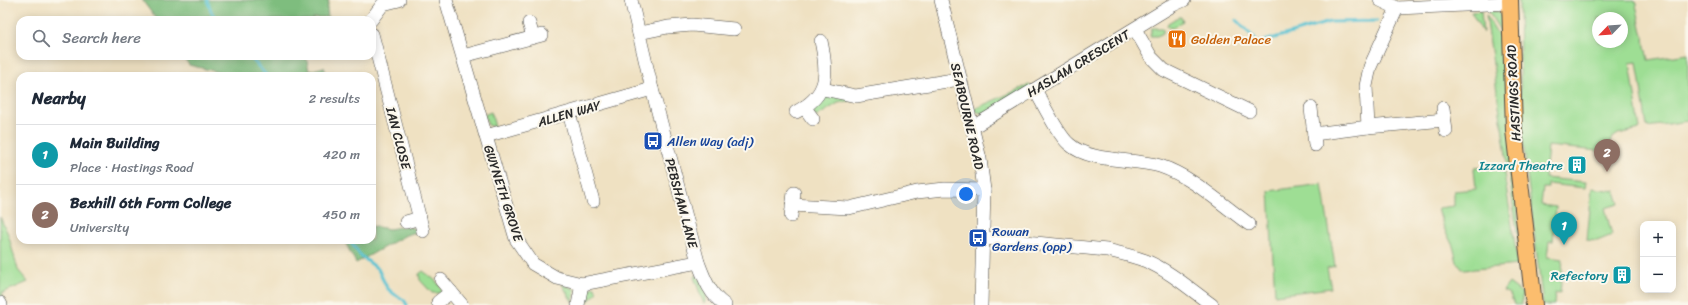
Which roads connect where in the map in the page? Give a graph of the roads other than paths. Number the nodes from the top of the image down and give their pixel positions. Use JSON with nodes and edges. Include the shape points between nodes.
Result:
{"nodes":[{"id":1,"x":399,"y":0,"type":"edge"},
{"id":2,"x":446,"y":0,"type":"edge"},
{"id":3,"x":631,"y":0,"type":"edge"},
{"id":4,"x":941,"y":0,"type":"edge"},
{"id":5,"x":1184,"y":0,"type":"edge"},
{"id":6,"x":1380,"y":0,"type":"edge"},
{"id":7,"x":1510,"y":1,"type":"edge"},
{"id":8,"x":1397,"y":8,"type":"junction"},
{"id":9,"x":374,"y":16,"type":"edge"},
{"id":10,"x":529,"y":23,"type":"dead end"},
{"id":11,"x":734,"y":28,"type":"dead end"},
{"id":12,"x":1135,"y":29,"type":"junction"},
{"id":13,"x":639,"y":33,"type":"junction"},
{"id":14,"x":821,"y":41,"type":"dead end"},
{"id":15,"x":376,"y":49,"type":"edge"},
{"id":16,"x":463,"y":56,"type":"junction"},
{"id":17,"x":959,"y":79,"type":"junction"},
{"id":18,"x":823,"y":89,"type":"junction"},
{"id":19,"x":652,"y":90,"type":"junction"},
{"id":20,"x":1035,"y":90,"type":"junction"},
{"id":21,"x":1312,"y":108,"type":"dead end"},
{"id":22,"x":1242,"y":111,"type":"dead end"},
{"id":23,"x":569,"y":113,"type":"junction"},
{"id":24,"x":813,"y":119,"type":"dead end"},
{"id":25,"x":1444,"y":120,"type":"dead end"},
{"id":26,"x":1368,"y":127,"type":"junction"},
{"id":27,"x":973,"y":128,"type":"junction"},
{"id":28,"x":486,"y":136,"type":"junction"},
{"id":29,"x":984,"y":190,"type":"junction"},
{"id":30,"x":588,"y":194,"type":"dead end"},
{"id":31,"x":792,"y":204,"type":"dead end"},
{"id":32,"x":406,"y":222,"type":"dead end"},
{"id":33,"x":1249,"y":224,"type":"dead end"},
{"id":34,"x":984,"y":238,"type":"junction"},
{"id":35,"x":698,"y":262,"type":"junction"},
{"id":36,"x":441,"y":280,"type":"dead end"},
{"id":37,"x":582,"y":284,"type":"junction"},
{"id":38,"x":451,"y":292,"type":"junction"},
{"id":39,"x":438,"y":302,"type":"dead end"},
{"id":40,"x":717,"y":303,"type":"edge"},
{"id":41,"x":462,"y":305,"type":"edge"},
{"id":42,"x":578,"y":305,"type":"edge"},
{"id":43,"x":981,"y":305,"type":"edge"},
{"id":44,"x":1212,"y":305,"type":"edge"},
{"id":45,"x":1534,"y":305,"type":"edge"}],
"edges":[{"from":1,"to":9,"type":"street","via":[[383,4]]},
{"from":2,"to":16,"type":"street","name":"GWYNETH GROVE"},
{"from":3,"to":13,"type":"street","name":"PEBSHAM LANE"},
{"from":4,"to":17,"type":"street","name":"SEABOURNE ROAD"},
{"from":5,"to":12,"type":"street","name":"HASLAM CRESCENT"},
{"from":6,"to":8,"type":"street"},
{"from":7,"to":8,"type":"street"},
{"from":7,"to":45,"type":"main road","name":"HASTINGS ROAD","via":[[1514,130]]},
{"from":8,"to":26,"type":"street","via":[[1370,67],[1366,86]]},
{"from":10,"to":16,"type":"street","via":[[537,36]]},
{"from":11,"to":13,"type":"street","via":[[668,26]]},
{"from":12,"to":20,"type":"street","name":"HASLAM CRESCENT"},
{"from":12,"to":22,"type":"street","via":[[1151,57],[1164,70]]},
{"from":13,"to":19,"type":"street","name":"PEBSHAM LANE"},
{"from":14,"to":18,"type":"street","via":[[826,64]]},
{"from":15,"to":32,"type":"street","name":"IAN CLOSE","via":[[422,224]]},
{"from":16,"to":28,"type":"street","name":"GWYNETH GROVE"},
{"from":17,"to":18,"type":"street","via":[[856,96]]},
{"from":17,"to":27,"type":"street","name":"SEABOURNE ROAD"},
{"from":18,"to":24,"type":"street","via":[[800,110]]},
{"from":19,"to":23,"type":"street","name":"ALLEN WAY"},
{"from":19,"to":35,"type":"street","name":"PEBSHAM LANE"},
{"from":20,"to":27,"type":"street","name":"HASLAM CRESCENT"},
{"from":20,"to":33,"type":"street","via":[[1069,144],[1100,157],[1159,166],[1180,175],[1240,212]]},
{"from":21,"to":26,"type":"street","via":[[1315,140]]},
{"from":23,"to":28,"type":"street","name":"ALLEN WAY"},
{"from":23,"to":30,"type":"street"},
{"from":25,"to":26,"type":"street"},
{"from":27,"to":29,"type":"street","name":"SEABOURNE ROAD"},
{"from":28,"to":37,"type":"street","name":"GWYNETH GROVE","via":[[516,239],[533,264],[557,278]]},
{"from":29,"to":31,"type":"street","via":[[945,189],[917,192],[849,208]]},
{"from":29,"to":34,"type":"street","name":"SEABOURNE ROAD"},
{"from":34,"to":43,"type":"street","name":"SEABOURNE ROAD"},
{"from":34,"to":44,"type":"street","via":[[1107,250],[1126,255],[1152,265]]},
{"from":35,"to":37,"type":"street","name":"GWYNETH GROVE"},
{"from":35,"to":40,"type":"street","name":"PEBSHAM LANE"},
{"from":36,"to":38,"type":"street"},
{"from":37,"to":42,"type":"street"},
{"from":38,"to":39,"type":"street"},
{"from":38,"to":41,"type":"street"}]}
